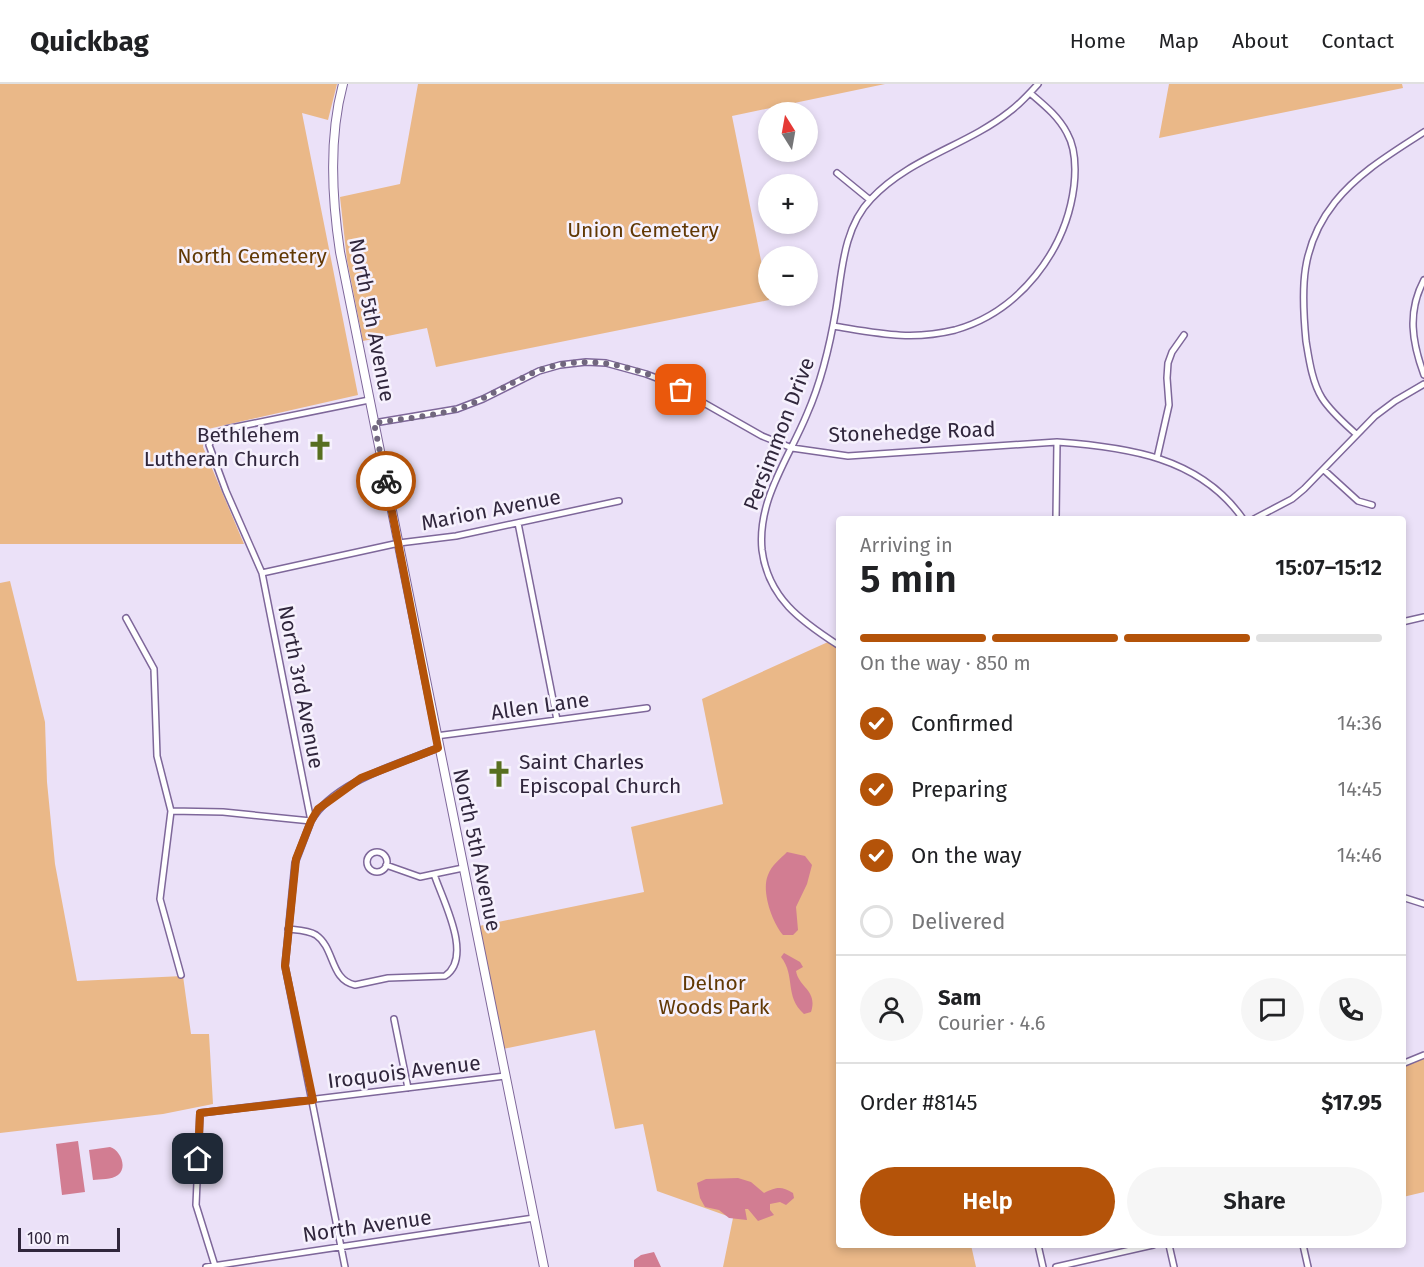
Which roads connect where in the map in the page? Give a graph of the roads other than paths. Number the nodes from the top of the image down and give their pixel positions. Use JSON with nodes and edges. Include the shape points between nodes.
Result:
{"nodes":[{"id":1,"x":343,"y":84,"type":"edge"},
{"id":2,"x":1038,"y":84,"type":"edge"},
{"id":3,"x":1030,"y":93,"type":"junction"},
{"id":4,"x":1424,"y":132,"type":"edge"},
{"id":5,"x":837,"y":173,"type":"dead end"},
{"id":6,"x":870,"y":200,"type":"junction"},
{"id":7,"x":1424,"y":280,"type":"edge"},
{"id":8,"x":833,"y":326,"type":"junction"},
{"id":9,"x":1184,"y":335,"type":"dead end"},
{"id":10,"x":1424,"y":375,"type":"edge"},
{"id":11,"x":1424,"y":384,"type":"edge"},
{"id":12,"x":369,"y":400,"type":"junction"},
{"id":13,"x":374,"y":423,"type":"junction"},
{"id":14,"x":1356,"y":434,"type":"junction"},
{"id":15,"x":1057,"y":442,"type":"junction"},
{"id":16,"x":792,"y":448,"type":"junction"},
{"id":17,"x":1157,"y":458,"type":"junction"},
{"id":18,"x":1324,"y":470,"type":"junction"},
{"id":19,"x":619,"y":501,"type":"dead end"},
{"id":20,"x":1372,"y":505,"type":"dead end"},
{"id":21,"x":1056,"y":516,"type":"edge"},
{"id":22,"x":1240,"y":516,"type":"edge"},
{"id":23,"x":1260,"y":516,"type":"edge"},
{"id":24,"x":518,"y":523,"type":"junction"},
{"id":25,"x":399,"y":543,"type":"junction"},
{"id":26,"x":262,"y":573,"type":"junction"},
{"id":27,"x":1424,"y":617,"type":"edge"},
{"id":28,"x":126,"y":618,"type":"dead end"},
{"id":29,"x":1406,"y":621,"type":"edge"},
{"id":30,"x":836,"y":644,"type":"edge"},
{"id":31,"x":647,"y":708,"type":"dead end"},
{"id":32,"x":557,"y":720,"type":"junction"},
{"id":33,"x":436,"y":736,"type":"junction"},
{"id":34,"x":438,"y":748,"type":"junction"},
{"id":35,"x":171,"y":811,"type":"junction"},
{"id":36,"x":311,"y":821,"type":"junction"},
{"id":37,"x":386,"y":865,"type":"dead end"},
{"id":38,"x":463,"y":868,"type":"junction"},
{"id":39,"x":434,"y":874,"type":"junction"},
{"id":40,"x":1406,"y":898,"type":"edge"},
{"id":41,"x":1424,"y":904,"type":"edge"},
{"id":42,"x":288,"y":929,"type":"junction"},
{"id":43,"x":181,"y":975,"type":"dead end"},
{"id":44,"x":394,"y":1019,"type":"dead end"},
{"id":45,"x":1424,"y":1055,"type":"edge"},
{"id":46,"x":1406,"y":1062,"type":"edge"},
{"id":47,"x":505,"y":1076,"type":"junction"},
{"id":48,"x":408,"y":1088,"type":"junction"},
{"id":49,"x":313,"y":1100,"type":"junction"},
{"id":50,"x":534,"y":1218,"type":"junction"},
{"id":51,"x":341,"y":1246,"type":"junction"},
{"id":52,"x":1039,"y":1248,"type":"edge"},
{"id":53,"x":1140,"y":1248,"type":"edge"},
{"id":54,"x":1170,"y":1248,"type":"edge"},
{"id":55,"x":1304,"y":1248,"type":"edge"},
{"id":56,"x":251,"y":1264,"type":"edge"},
{"id":57,"x":215,"y":1266,"type":"edge"},
{"id":58,"x":206,"y":1267,"type":"edge"},
{"id":59,"x":345,"y":1267,"type":"edge"},
{"id":60,"x":544,"y":1267,"type":"edge"},
{"id":61,"x":1043,"y":1267,"type":"edge"},
{"id":62,"x":1056,"y":1267,"type":"edge"},
{"id":63,"x":1174,"y":1267,"type":"edge"},
{"id":64,"x":1308,"y":1267,"type":"edge"}],
"edges":[{"from":1,"to":12,"type":"main road","name":"North 5th Avenue","via":[[334,167],[337,229]]},
{"from":2,"to":3,"type":"street","name":"Persimmon Drive"},
{"from":3,"to":6,"type":"street","name":"Persimmon Drive","via":[[1000,118],[893,178]]},
{"from":3,"to":8,"type":"street","via":[[1056,116],[1068,134],[1075,162],[1070,210],[1040,272],[1001,308],[957,329],[896,336]]},
{"from":4,"to":14,"type":"street","via":[[1372,167],[1334,203],[1320,225],[1303,276],[1305,331],[1316,387],[1330,410]]},
{"from":5,"to":6,"type":"street"},
{"from":6,"to":8,"type":"street","name":"Persimmon Drive","via":[[853,227],[846,248]]},
{"from":7,"to":10,"type":"street","via":[[1413,315],[1413,342]]},
{"from":8,"to":16,"type":"street","name":"Persimmon Drive","via":[[816,392]]},
{"from":9,"to":17,"type":"street","via":[[1168,363],[1169,405]]},
{"from":11,"to":14,"type":"street","via":[[1395,401]]},
{"from":12,"to":13,"type":"main road","name":"North 5th Avenue"},
{"from":12,"to":26,"type":"street","name":"North 3rd Avenue","via":[[226,429],[210,440],[212,456]]},
{"from":13,"to":16,"type":"street","name":"Stonehedge Road","via":[[457,409],[538,371],[560,365],[606,363],[667,382],[739,424]]},
{"from":13,"to":25,"type":"main road","name":"North 5th Avenue"},
{"from":14,"to":18,"type":"street"},
{"from":15,"to":16,"type":"street","name":"Stonehedge Road","via":[[848,456]]},
{"from":15,"to":17,"type":"street","name":"Stonehedge Road","via":[[1112,447]]},
{"from":15,"to":21,"type":"street"},
{"from":16,"to":30,"type":"street","name":"Persimmon Drive","via":[[765,510],[762,542],[767,571],[774,587],[797,616]]},
{"from":17,"to":22,"type":"street","name":"Stonehedge Road","via":[[1206,480]]},
{"from":18,"to":20,"type":"street","via":[[1358,501]]},
{"from":18,"to":23,"type":"street","via":[[1292,499]]},
{"from":19,"to":24,"type":"street","name":"Marion Avenue"},
{"from":24,"to":25,"type":"street","name":"Marion Avenue"},
{"from":24,"to":32,"type":"street"},
{"from":25,"to":26,"type":"street","name":"Marion Avenue"},
{"from":25,"to":33,"type":"main road","name":"North 5th Avenue"},
{"from":26,"to":36,"type":"street","name":"North 3rd Avenue"},
{"from":27,"to":29,"type":"street"},
{"from":28,"to":35,"type":"street","via":[[154,669],[157,756]]},
{"from":31,"to":32,"type":"street","name":"Allen Lane"},
{"from":32,"to":33,"type":"street","name":"Allen Lane"},
{"from":33,"to":34,"type":"main road","name":"North 5th Avenue"},
{"from":34,"to":36,"type":"street","via":[[361,778],[318,809]]},
{"from":34,"to":38,"type":"main road","name":"North 5th Avenue"},
{"from":35,"to":36,"type":"street"},
{"from":35,"to":43,"type":"street","via":[[160,899]]},
{"from":36,"to":42,"type":"street","via":[[296,859]]},
{"from":37,"to":39,"type":"street","via":[[420,877]]},
{"from":38,"to":39,"type":"street"},
{"from":38,"to":47,"type":"main road","name":"North 5th Avenue"},
{"from":39,"to":42,"type":"street","via":[[457,941],[456,961],[445,976],[403,976],[355,986],[340,978],[326,944],[310,933]]},
{"from":40,"to":41,"type":"street"},
{"from":42,"to":49,"type":"street","via":[[285,966]]},
{"from":44,"to":48,"type":"street"},
{"from":45,"to":46,"type":"street"},
{"from":47,"to":48,"type":"street","name":"Iroquois Avenue"},
{"from":47,"to":50,"type":"main road","name":"North 5th Avenue"},
{"from":48,"to":49,"type":"street","name":"Iroquois Avenue"},
{"from":49,"to":51,"type":"street"},
{"from":49,"to":57,"type":"street","name":"Iroquois Avenue","via":[[200,1113],[195,1205]]},
{"from":50,"to":51,"type":"street","name":"North Avenue"},
{"from":50,"to":60,"type":"main road","name":"North 5th Avenue"},
{"from":51,"to":56,"type":"street","name":"North Avenue"},
{"from":51,"to":59,"type":"street"},
{"from":52,"to":61,"type":"street"},
{"from":53,"to":62,"type":"street"},
{"from":54,"to":63,"type":"street"},
{"from":55,"to":64,"type":"street"},
{"from":56,"to":57,"type":"street","name":"North Avenue"},
{"from":57,"to":58,"type":"street","name":"North Avenue"}]}
